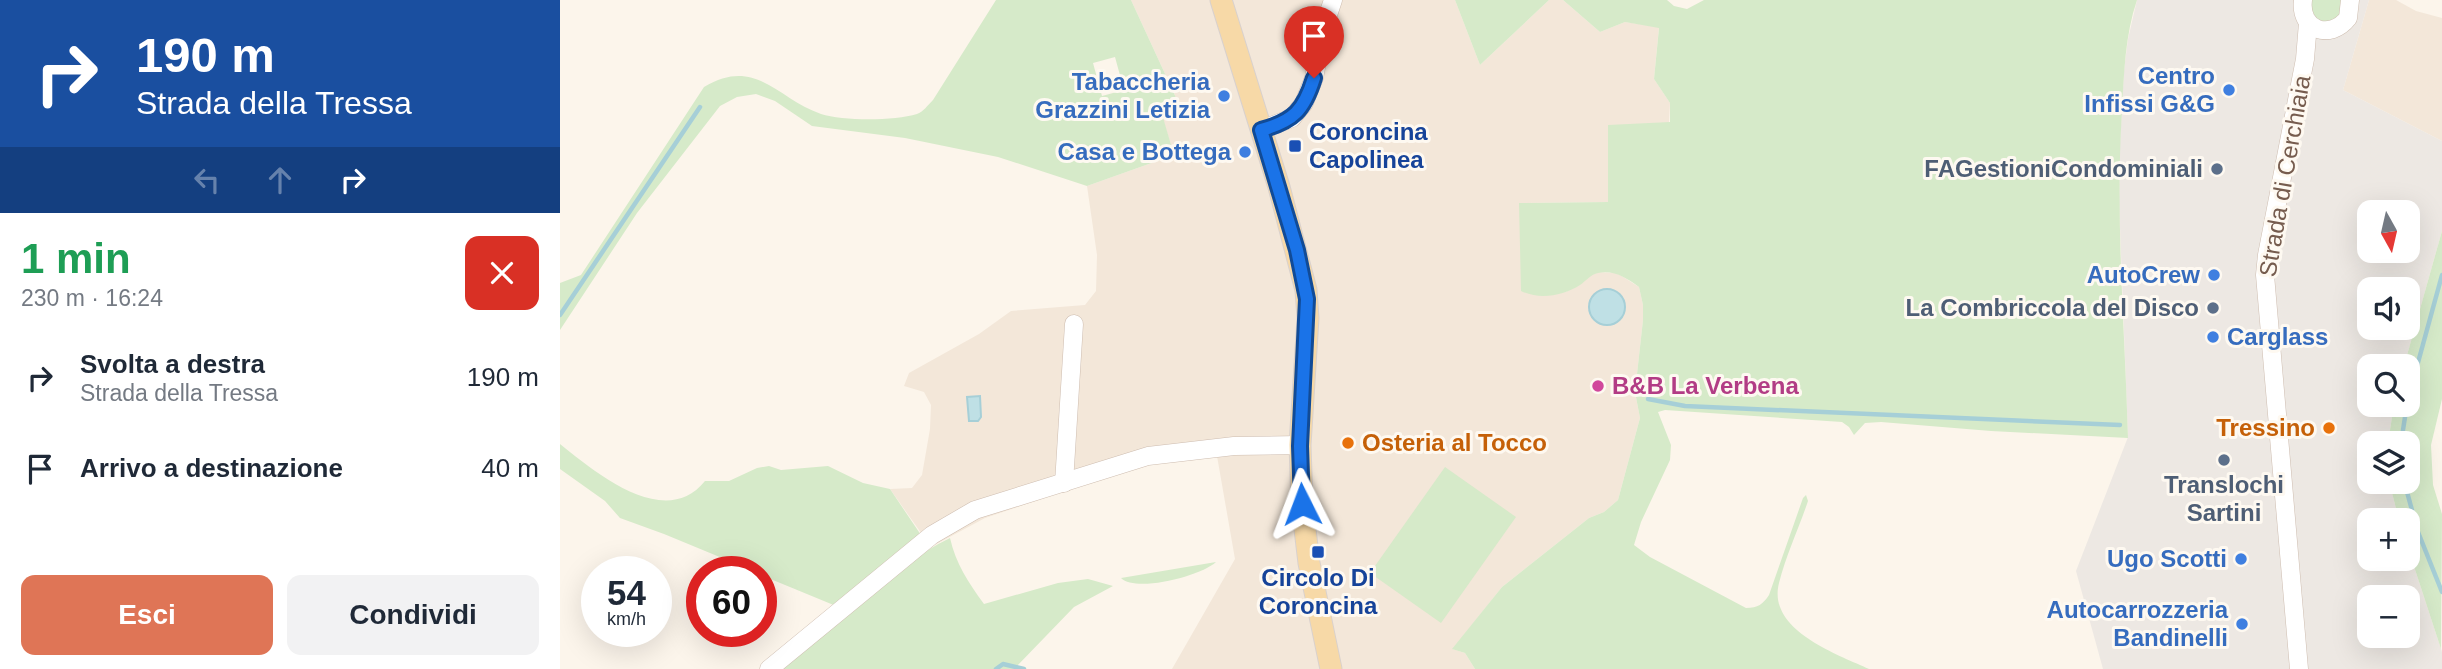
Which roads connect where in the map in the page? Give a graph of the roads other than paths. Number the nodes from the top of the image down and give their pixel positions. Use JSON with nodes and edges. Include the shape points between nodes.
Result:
{"nodes":[{"id":1,"x":1221,"y":0,"type":"edge"},
{"id":2,"x":1333,"y":0,"type":"edge"},
{"id":3,"x":2303,"y":0,"type":"edge"},
{"id":4,"x":2350,"y":0,"type":"edge"},
{"id":5,"x":2308,"y":23,"type":"junction"},
{"id":6,"x":2328,"y":31,"type":"junction"},
{"id":7,"x":2305,"y":59,"type":"junction"},
{"id":8,"x":1261,"y":130,"type":"junction"},
{"id":9,"x":1074,"y":324,"type":"dead end"},
{"id":10,"x":1300,"y":446,"type":"junction"},
{"id":11,"x":1064,"y":483,"type":"junction"},
{"id":12,"x":769,"y":669,"type":"edge"},
{"id":13,"x":1331,"y":669,"type":"edge"},
{"id":14,"x":2299,"y":669,"type":"edge"}],
"edges":[{"from":1,"to":8,"type":"main road"},
{"from":2,"to":8,"type":"street","via":[[1304,103],[1292,118]]},
{"from":3,"to":5,"type":"street","name":"Strada di Cerchiaia"},
{"from":4,"to":6,"type":"street","name":"Strada di Cerchiaia","via":[[2348,18]]},
{"from":5,"to":6,"type":"street"},
{"from":5,"to":7,"type":"street","name":"Strada di Cerchiaia"},
{"from":6,"to":7,"type":"street","name":"Strada di Cerchiaia"},
{"from":7,"to":14,"type":"street","name":"Strada di Cerchiaia","via":[[2265,275]]},
{"from":8,"to":10,"type":"main road","via":[[1307,299]]},
{"from":9,"to":11,"type":"street"},
{"from":10,"to":11,"type":"street","via":[[1234,446],[1148,456]]},
{"from":10,"to":13,"type":"main road","via":[[1306,545]]},
{"from":11,"to":12,"type":"street","via":[[975,510],[932,535]]}]}
